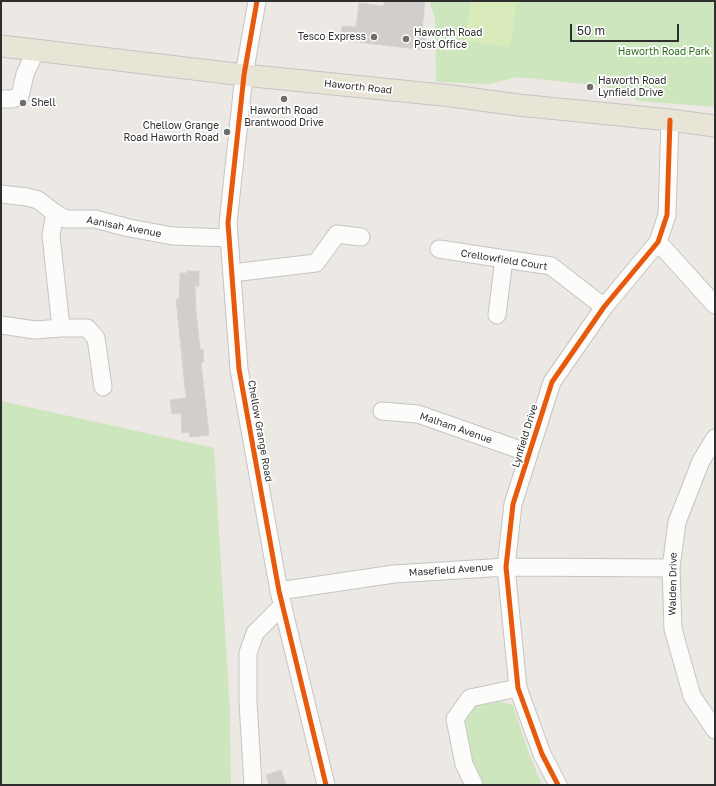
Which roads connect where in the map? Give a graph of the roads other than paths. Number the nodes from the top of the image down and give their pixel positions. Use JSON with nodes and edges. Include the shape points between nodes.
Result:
{"nodes":[{"id":1,"x":257,"y":1,"type":"edge"},
{"id":2,"x":1,"y":46,"type":"edge"},
{"id":3,"x":36,"y":50,"type":"junction"},
{"id":4,"x":244,"y":75,"type":"junction"},
{"id":5,"x":1,"y":98,"type":"edge"},
{"id":6,"x":670,"y":120,"type":"junction"},
{"id":7,"x":715,"y":126,"type":"edge"},
{"id":8,"x":1,"y":194,"type":"edge"},
{"id":9,"x":55,"y":213,"type":"junction"},
{"id":10,"x":361,"y":237,"type":"dead end"},
{"id":11,"x":229,"y":238,"type":"junction"},
{"id":12,"x":658,"y":242,"type":"junction"},
{"id":13,"x":439,"y":250,"type":"dead end"},
{"id":14,"x":504,"y":259,"type":"junction"},
{"id":15,"x":232,"y":273,"type":"junction"},
{"id":16,"x":715,"y":305,"type":"edge"},
{"id":17,"x":604,"y":307,"type":"junction"},
{"id":18,"x":497,"y":315,"type":"dead end"},
{"id":19,"x":1,"y":324,"type":"edge"},
{"id":20,"x":61,"y":328,"type":"junction"},
{"id":21,"x":103,"y":387,"type":"dead end"},
{"id":22,"x":382,"y":411,"type":"dead end"},
{"id":23,"x":715,"y":438,"type":"edge"},
{"id":24,"x":529,"y":453,"type":"junction"},
{"id":25,"x":506,"y":567,"type":"junction"},
{"id":26,"x":672,"y":568,"type":"junction"},
{"id":27,"x":281,"y":598,"type":"junction"},
{"id":28,"x":518,"y":688,"type":"junction"},
{"id":29,"x":715,"y":730,"type":"edge"},
{"id":30,"x":253,"y":785,"type":"edge"},
{"id":31,"x":326,"y":785,"type":"edge"},
{"id":32,"x":474,"y":785,"type":"edge"},
{"id":33,"x":558,"y":785,"type":"edge"}],
"edges":[{"from":1,"to":4,"type":"street","name":"Chellow Grange Road"},
{"from":2,"to":3,"type":"main road","name":"Haworth Road"},
{"from":3,"to":4,"type":"main road","name":"Haworth Road"},
{"from":3,"to":5,"type":"street","via":[[25,74],[20,96],[12,99]]},
{"from":4,"to":6,"type":"main road","name":"Haworth Road"},
{"from":4,"to":11,"type":"street","name":"Chellow Grange Road","via":[[228,223]]},
{"from":6,"to":7,"type":"main road","name":"Haworth Road"},
{"from":6,"to":12,"type":"street","name":"Lynfield Drive","via":[[667,215]]},
{"from":8,"to":9,"type":"street","name":"Aanisah Avenue","via":[[33,198]]},
{"from":9,"to":11,"type":"street","name":"Aanisah Avenue","via":[[66,219],[95,219],[155,233]]},
{"from":9,"to":20,"type":"street","via":[[51,235]]},
{"from":10,"to":15,"type":"street","via":[[336,234],[316,263]]},
{"from":11,"to":15,"type":"street","name":"Chellow Grange Road"},
{"from":12,"to":16,"type":"street"},
{"from":12,"to":17,"type":"street","name":"Lynfield Drive"},
{"from":13,"to":14,"type":"street","name":"Crellowfield Court"},
{"from":14,"to":17,"type":"street","name":"Crellowfield Court","via":[[551,266]]},
{"from":14,"to":18,"type":"street"},
{"from":15,"to":27,"type":"street","name":"Chellow Grange Road","via":[[239,369]]},
{"from":17,"to":24,"type":"street","name":"Lynfield Drive","via":[[552,382]]},
{"from":19,"to":20,"type":"street","via":[[35,330]]},
{"from":20,"to":21,"type":"street","via":[[87,328],[96,338]]},
{"from":22,"to":24,"type":"street","name":"Malham Avenue","via":[[418,414]]},
{"from":23,"to":26,"type":"street","name":"Walden Drive","via":[[701,461],[677,522]]},
{"from":24,"to":25,"type":"street","name":"Lynfield Drive","via":[[513,504]]},
{"from":25,"to":26,"type":"street","name":"Masefield Avenue"},
{"from":25,"to":27,"type":"street","name":"Masefield Avenue","via":[[394,574]]},
{"from":25,"to":28,"type":"street","name":"Lynfield Drive"},
{"from":26,"to":29,"type":"street","name":"Walden Drive","via":[[673,629],[692,696]]},
{"from":27,"to":30,"type":"street","via":[[255,633],[248,653]]},
{"from":27,"to":31,"type":"street","name":"Chellow Grange Road"},
{"from":28,"to":32,"type":"street","via":[[470,698],[455,719],[464,764]]},
{"from":28,"to":33,"type":"street","name":"Lynfield Drive","via":[[542,754]]}]}
